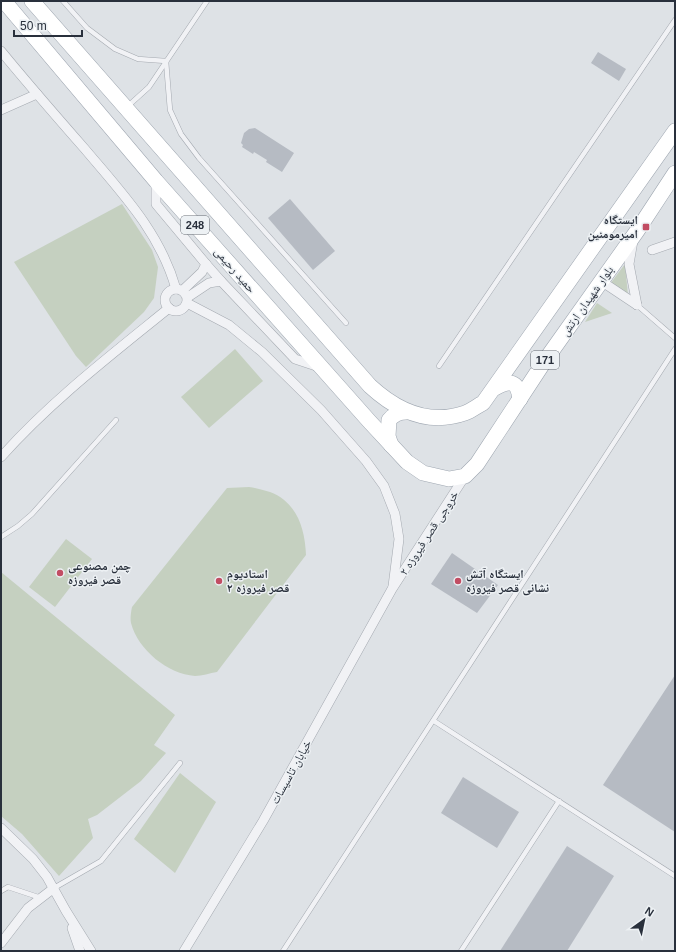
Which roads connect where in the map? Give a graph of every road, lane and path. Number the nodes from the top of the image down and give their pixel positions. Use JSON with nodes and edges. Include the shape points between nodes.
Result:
{"nodes":[{"id":1,"x":4,"y":1,"type":"edge"},
{"id":2,"x":32,"y":1,"type":"edge"},
{"id":3,"x":63,"y":1,"type":"edge"},
{"id":4,"x":207,"y":1,"type":"edge"},
{"id":5,"x":675,"y":20,"type":"edge"},
{"id":6,"x":1,"y":51,"type":"edge"},
{"id":7,"x":166,"y":61,"type":"junction"},
{"id":8,"x":37,"y":94,"type":"junction"},
{"id":9,"x":126,"y":108,"type":"junction"},
{"id":10,"x":1,"y":110,"type":"edge"},
{"id":11,"x":675,"y":131,"type":"edge"},
{"id":12,"x":675,"y":173,"type":"edge"},
{"id":13,"x":156,"y":180,"type":"junction"},
{"id":14,"x":637,"y":231,"type":"junction"},
{"id":15,"x":675,"y":242,"type":"edge"},
{"id":16,"x":652,"y":250,"type":"dead end"},
{"id":17,"x":206,"y":264,"type":"junction"},
{"id":18,"x":221,"y":281,"type":"junction"},
{"id":19,"x":601,"y":281,"type":"junction"},
{"id":20,"x":183,"y":295,"type":"junction"},
{"id":21,"x":637,"y":305,"type":"junction"},
{"id":22,"x":169,"y":308,"type":"junction"},
{"id":23,"x":346,"y":323,"type":"dead end"},
{"id":24,"x":675,"y":338,"type":"edge"},
{"id":25,"x":675,"y":349,"type":"edge"},
{"id":26,"x":439,"y":366,"type":"dead end"},
{"id":27,"x":322,"y":368,"type":"junction"},
{"id":28,"x":495,"y":388,"type":"junction"},
{"id":29,"x":520,"y":398,"type":"junction"},
{"id":30,"x":406,"y":412,"type":"junction"},
{"id":31,"x":116,"y":420,"type":"dead end"},
{"id":32,"x":391,"y":445,"type":"junction"},
{"id":33,"x":1,"y":456,"type":"edge"},
{"id":34,"x":465,"y":476,"type":"junction"},
{"id":35,"x":1,"y":537,"type":"edge"},
{"id":36,"x":392,"y":589,"type":"junction"},
{"id":37,"x":434,"y":721,"type":"junction"},
{"id":38,"x":180,"y":763,"type":"dead end"},
{"id":39,"x":559,"y":801,"type":"junction"},
{"id":40,"x":1,"y":828,"type":"edge"},
{"id":41,"x":675,"y":876,"type":"edge"},
{"id":42,"x":54,"y":888,"type":"junction"},
{"id":43,"x":1,"y":891,"type":"edge"},
{"id":44,"x":41,"y":898,"type":"junction"},
{"id":45,"x":66,"y":911,"type":"junction"},
{"id":46,"x":1,"y":943,"type":"edge"},
{"id":47,"x":80,"y":951,"type":"edge"},
{"id":48,"x":91,"y":951,"type":"edge"},
{"id":49,"x":184,"y":951,"type":"edge"},
{"id":50,"x":283,"y":951,"type":"edge"},
{"id":51,"x":461,"y":951,"type":"edge"}],
"edges":[{"from":1,"to":13,"type":"main road","name":"حمید رحیمی","number":"248"},
{"from":2,"to":9,"type":"main road","name":"حمید رحیمی","number":"248"},
{"from":3,"to":7,"type":"lane","via":[[86,28],[114,49],[138,59]]},
{"from":4,"to":7,"type":"lane"},
{"from":5,"to":26,"type":"lane"},
{"from":6,"to":8,"type":"street"},
{"from":7,"to":9,"type":"lane","via":[[149,87]]},
{"from":7,"to":23,"type":"lane","via":[[170,110],[181,134],[199,158]]},
{"from":8,"to":10,"type":"street"},
{"from":8,"to":20,"type":"street","via":[[140,216],[154,236]]},
{"from":9,"to":30,"type":"main road","name":"حمید رحیمی","number":"248","via":[[370,386],[382,398]]},
{"from":11,"to":28,"type":"main road","number":"171"},
{"from":12,"to":14,"type":"main road","name":"بلوار شهیدان ارتش","number":"171"},
{"from":13,"to":17,"type":"street","via":[[156,204]]},
{"from":13,"to":27,"type":"main road","name":"حمید رحیمی","number":"248"},
{"from":14,"to":19,"type":"main road","name":"بلوار شهیدان ارتش","number":"171"},
{"from":14,"to":21,"type":"street","via":[[631,247],[629,264]]},
{"from":15,"to":16,"type":"street"},
{"from":17,"to":18,"type":"street"},
{"from":17,"to":20,"type":"street"},
{"from":18,"to":20,"type":"street","via":[[209,283]]},
{"from":18,"to":27,"type":"street","via":[[295,359]]},
{"from":19,"to":21,"type":"street"},
{"from":19,"to":29,"type":"main road","name":"بلوار شهیدان ارتش","number":"171"},
{"from":20,"to":22,"type":"street","via":[[183,309],[176,311]]},
{"from":20,"to":22,"type":"street","via":[[169,291],[165,301]]},
{"from":20,"to":36,"type":"street","via":[[229,325],[262,352],[320,410],[366,461],[384,486],[395,514],[399,539]]},
{"from":21,"to":24,"type":"lane"},
{"from":22,"to":33,"type":"street","via":[[48,408]]},
{"from":25,"to":37,"type":"lane"},
{"from":27,"to":32,"type":"main road","name":"حمید رحیمی","number":"248"},
{"from":28,"to":29,"type":"main road","via":[[504,382],[510,382],[520,391]]},
{"from":28,"to":30,"type":"main road","number":"171","via":[[483,403],[466,413],[447,418],[423,417]]},
{"from":29,"to":34,"type":"main road","name":"بلوار شهیدان ارتش","number":"171","via":[[477,464]]},
{"from":30,"to":32,"type":"main road","via":[[400,412],[389,420],[388,436]]},
{"from":31,"to":35,"type":"lane","via":[[32,514]]},
{"from":32,"to":34,"type":"main road","via":[[423,473],[449,479]]},
{"from":34,"to":36,"type":"street","name":"خروجی قصر فیروزه ۲"},
{"from":36,"to":49,"type":"street","name":"خیابان تاسیسات","via":[[263,822]]},
{"from":37,"to":39,"type":"lane"},
{"from":37,"to":50,"type":"lane"},
{"from":38,"to":42,"type":"lane","via":[[101,861]]},
{"from":39,"to":41,"type":"lane"},
{"from":39,"to":51,"type":"lane"},
{"from":40,"to":42,"type":"street","via":[[33,860]]},
{"from":42,"to":44,"type":"street"},
{"from":42,"to":45,"type":"street"},
{"from":43,"to":44,"type":"lane","via":[[8,887]]},
{"from":44,"to":46,"type":"street","via":[[28,908]]},
{"from":45,"to":47,"type":"street"},
{"from":45,"to":48,"type":"street"}]}
